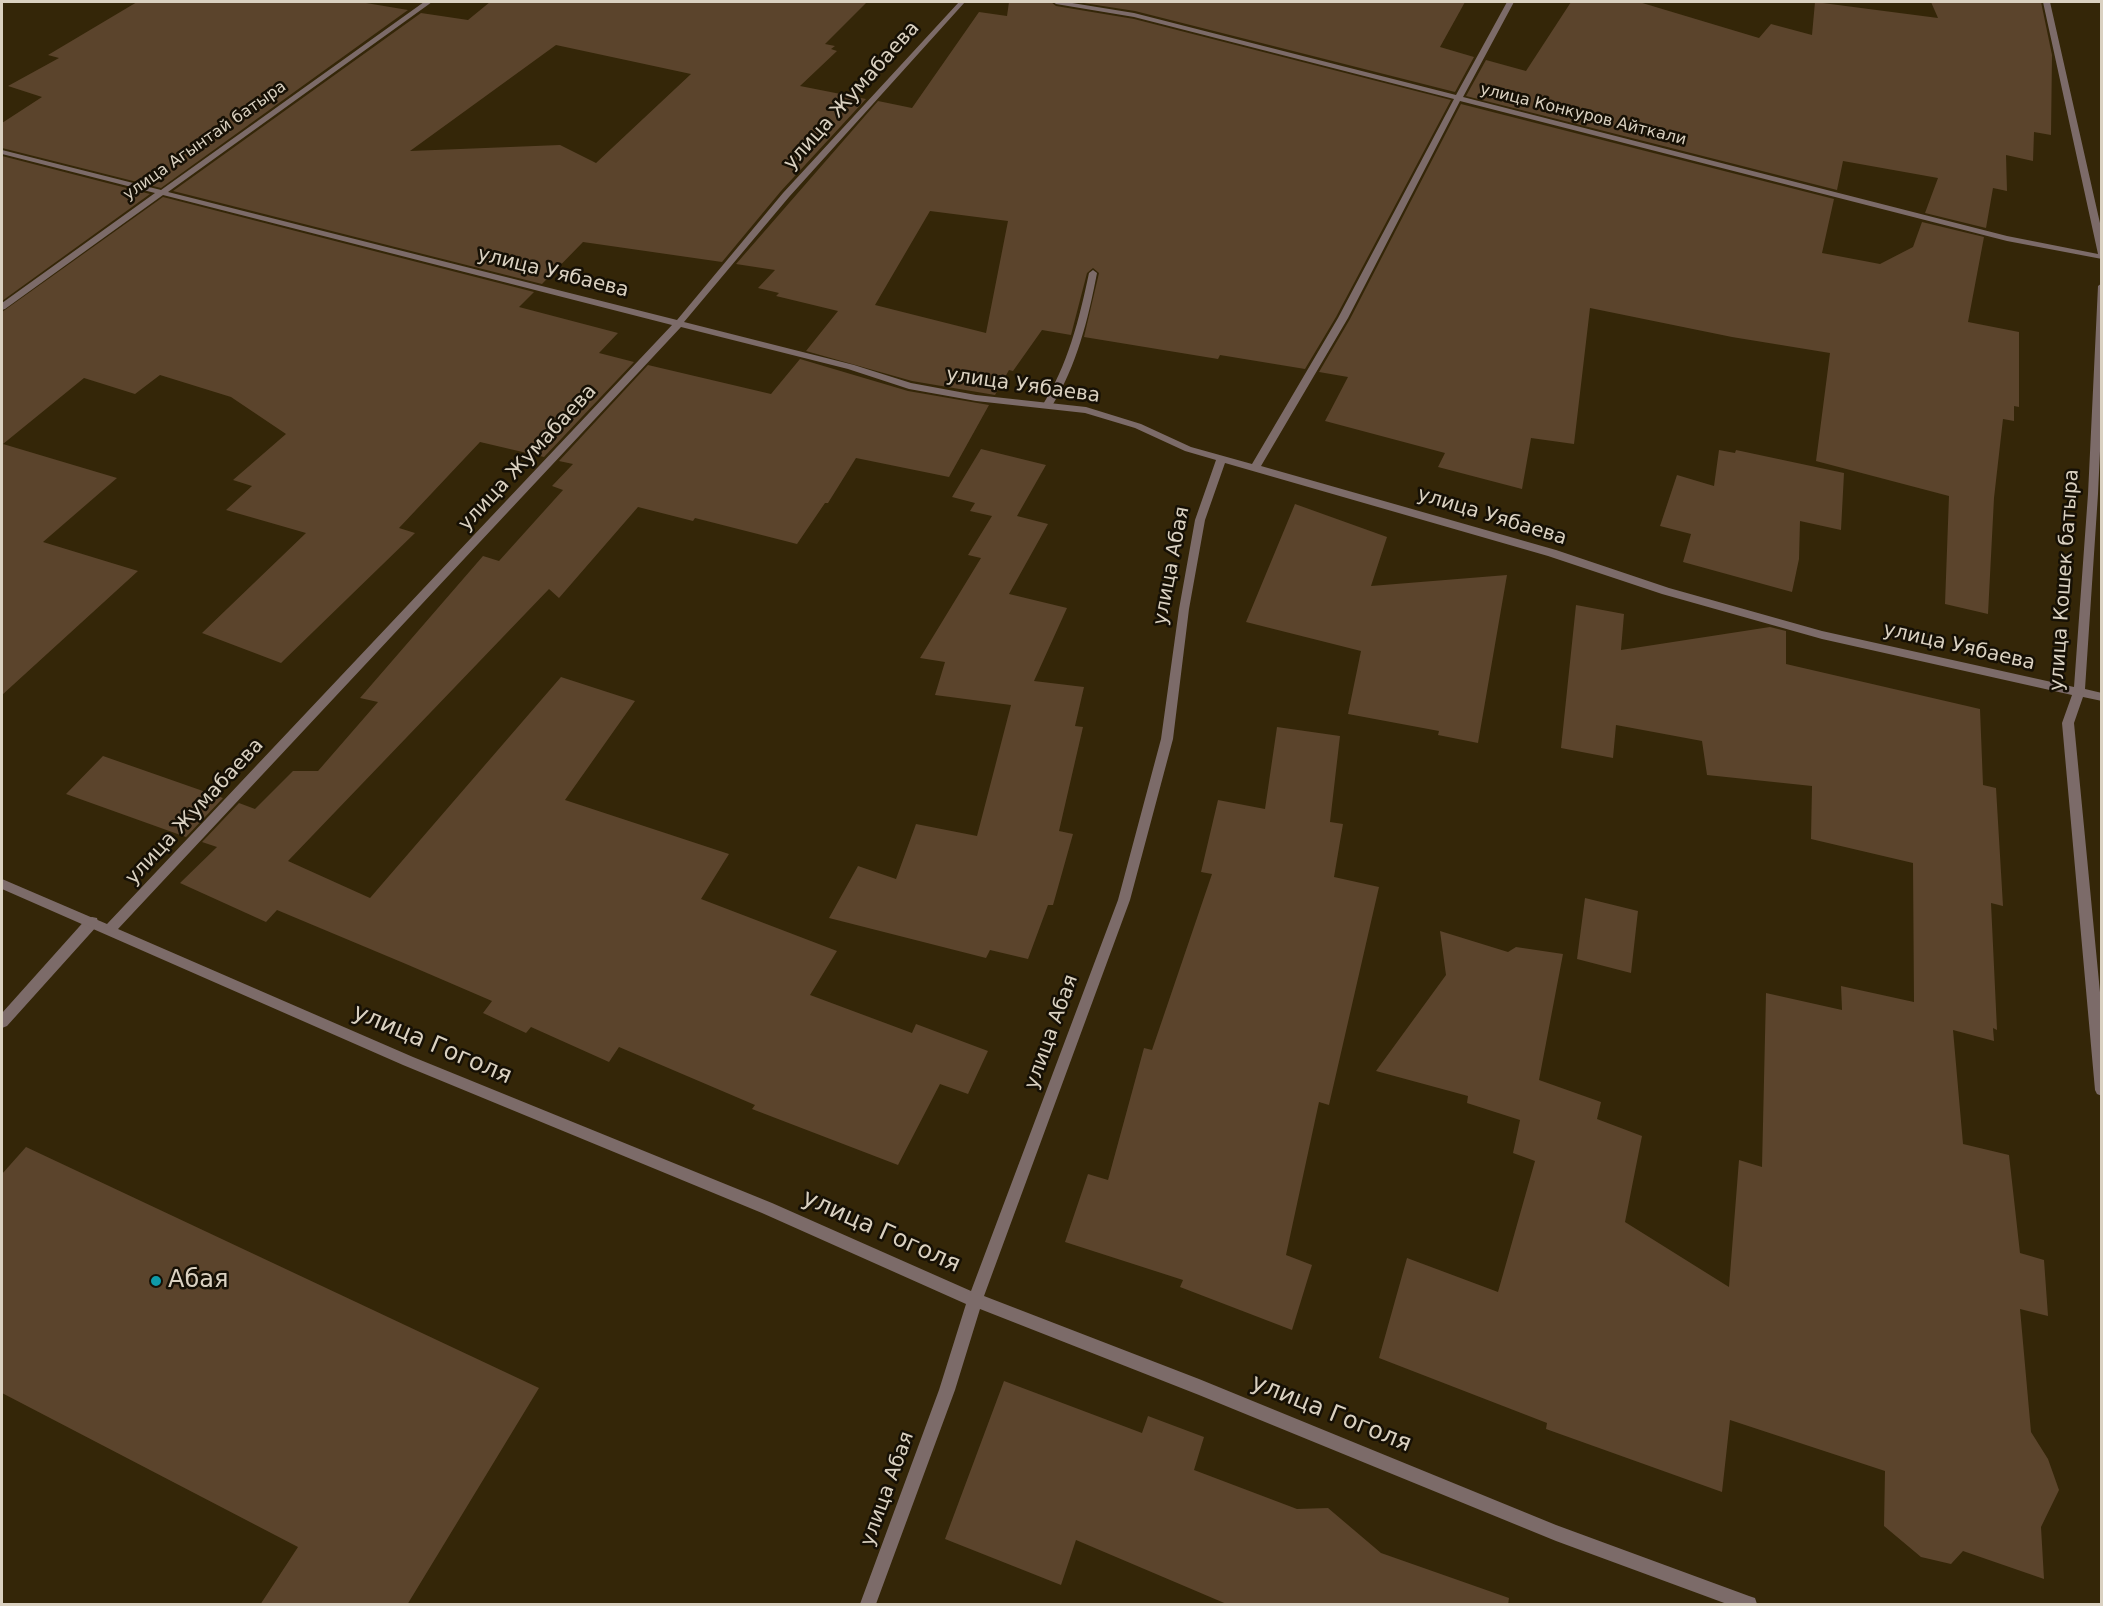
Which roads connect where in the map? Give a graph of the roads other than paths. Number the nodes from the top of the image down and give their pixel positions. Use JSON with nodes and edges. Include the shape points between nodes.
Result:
{"nodes":[{"id":1,"x":428,"y":2,"type":"edge"},
{"id":2,"x":962,"y":2,"type":"edge"},
{"id":3,"x":1056,"y":2,"type":"edge"},
{"id":4,"x":1511,"y":2,"type":"edge"},
{"id":5,"x":2047,"y":2,"type":"edge"},
{"id":6,"x":1458,"y":98,"type":"junction"},
{"id":7,"x":2,"y":152,"type":"edge"},
{"id":8,"x":158,"y":192,"type":"junction"},
{"id":9,"x":2102,"y":255,"type":"edge"},
{"id":10,"x":1093,"y":273,"type":"dead end"},
{"id":11,"x":2102,"y":286,"type":"edge"},
{"id":12,"x":2,"y":307,"type":"edge"},
{"id":13,"x":678,"y":324,"type":"junction"},
{"id":14,"x":1047,"y":406,"type":"junction"},
{"id":15,"x":1221,"y":459,"type":"junction"},
{"id":16,"x":1254,"y":469,"type":"junction"},
{"id":17,"x":2079,"y":692,"type":"junction"},
{"id":18,"x":2102,"y":697,"type":"edge"},
{"id":19,"x":2,"y":884,"type":"edge"},
{"id":20,"x":92,"y":922,"type":"junction"},
{"id":21,"x":109,"y":930,"type":"junction"},
{"id":22,"x":2,"y":1022,"type":"edge"},
{"id":23,"x":2102,"y":1090,"type":"edge"},
{"id":24,"x":975,"y":1300,"type":"junction"},
{"id":25,"x":868,"y":1605,"type":"edge"},
{"id":26,"x":1749,"y":1605,"type":"edge"}],
"edges":[{"from":1,"to":8,"type":"street","name":"улица Агынтай батыра"},
{"from":2,"to":13,"type":"street","name":"улица Жумабаева","via":[[786,195]]},
{"from":3,"to":6,"type":"street","name":"улица Конкуров Айткали","via":[[1134,15]]},
{"from":4,"to":6,"type":"street"},
{"from":5,"to":9,"type":"street"},
{"from":6,"to":9,"type":"street","name":"улица Конкуров Айткали","via":[[2007,238]]},
{"from":6,"to":16,"type":"street","via":[[1343,318]]},
{"from":7,"to":8,"type":"street","name":"улица Уябаева"},
{"from":8,"to":12,"type":"street","name":"улица Агынтай батыра"},
{"from":8,"to":13,"type":"street","name":"улица Уябаева"},
{"from":10,"to":14,"type":"street","via":[[1081,336],[1062,384]]},
{"from":11,"to":17,"type":"street","name":"улица Кошек батыра"},
{"from":13,"to":14,"type":"street","name":"улица Уябаева","via":[[850,367],[909,386]]},
{"from":13,"to":21,"type":"street","name":"улица Жумабаева"},
{"from":14,"to":15,"type":"street","name":"улица Уябаева","via":[[1116,418]]},
{"from":15,"to":16,"type":"street","name":"улица Уябаева"},
{"from":15,"to":24,"type":"street","name":"улица Абая","via":[[1200,520],[1167,739],[1124,900]]},
{"from":16,"to":17,"type":"street","name":"улица Уябаева","via":[[1477,531],[1811,632]]},
{"from":17,"to":18,"type":"street","name":"улица Уябаева"},
{"from":17,"to":23,"type":"street","name":"улица Кошек батыра","via":[[2068,723]]},
{"from":19,"to":20,"type":"street","name":"улица Гоголя"},
{"from":20,"to":21,"type":"street","name":"улица Гоголя"},
{"from":20,"to":22,"type":"street"},
{"from":21,"to":24,"type":"street","name":"улица Гоголя","via":[[176,962],[767,1208]]},
{"from":24,"to":25,"type":"street","name":"улица Абая","via":[[947,1390]]},
{"from":24,"to":26,"type":"street","name":"улица Гоголя","via":[[1199,1386],[1556,1533]]}]}
